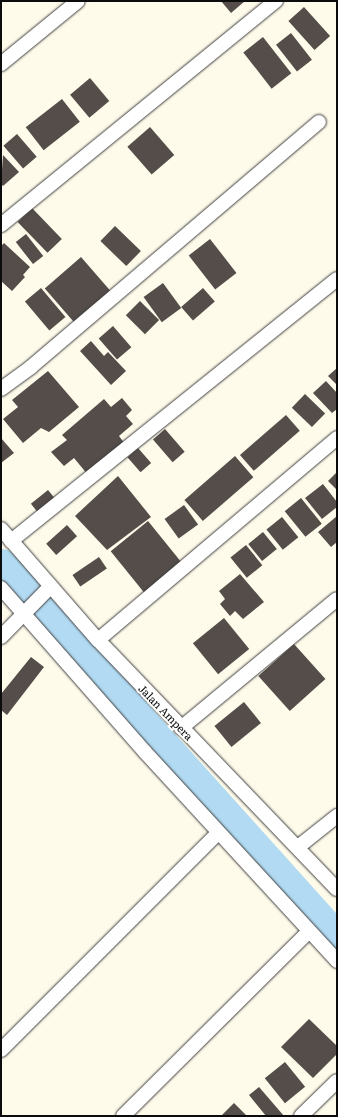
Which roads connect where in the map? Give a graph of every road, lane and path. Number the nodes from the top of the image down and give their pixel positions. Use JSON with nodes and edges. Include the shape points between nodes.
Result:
{"nodes":[{"id":1,"x":78,"y":1,"type":"edge"},
{"id":2,"x":276,"y":1,"type":"edge"},
{"id":3,"x":1,"y":64,"type":"edge"},
{"id":4,"x":319,"y":122,"type":"dead end"},
{"id":5,"x":1,"y":225,"type":"edge"},
{"id":6,"x":337,"y":278,"type":"edge"},
{"id":7,"x":1,"y":389,"type":"edge"},
{"id":8,"x":337,"y":438,"type":"edge"},
{"id":9,"x":1,"y":529,"type":"edge"},
{"id":10,"x":11,"y":541,"type":"junction"},
{"id":11,"x":1,"y":588,"type":"edge"},
{"id":12,"x":46,"y":591,"type":"junction"},
{"id":13,"x":337,"y":599,"type":"edge"},
{"id":14,"x":25,"y":610,"type":"junction"},
{"id":15,"x":1,"y":637,"type":"edge"},
{"id":16,"x":98,"y":640,"type":"junction"},
{"id":17,"x":181,"y":728,"type":"junction"},
{"id":18,"x":337,"y":816,"type":"edge"},
{"id":19,"x":218,"y":833,"type":"junction"},
{"id":20,"x":298,"y":846,"type":"junction"},
{"id":21,"x":337,"y":889,"type":"edge"},
{"id":22,"x":309,"y":931,"type":"junction"},
{"id":23,"x":337,"y":961,"type":"edge"},
{"id":24,"x":1,"y":1050,"type":"edge"},
{"id":25,"x":337,"y":1081,"type":"edge"},
{"id":26,"x":123,"y":1116,"type":"edge"},
{"id":27,"x":302,"y":1116,"type":"edge"}],
"edges":[{"from":1,"to":3,"type":"street"},
{"from":2,"to":5,"type":"street"},
{"from":4,"to":7,"type":"street"},
{"from":6,"to":10,"type":"street"},
{"from":8,"to":16,"type":"street"},
{"from":9,"to":10,"type":"street","name":"Jalan Ampera"},
{"from":10,"to":12,"type":"street","name":"Jalan Ampera"},
{"from":11,"to":14,"type":"street"},
{"from":12,"to":14,"type":"street"},
{"from":12,"to":16,"type":"street","name":"Jalan Ampera"},
{"from":13,"to":17,"type":"street"},
{"from":14,"to":15,"type":"street"},
{"from":14,"to":19,"type":"street"},
{"from":16,"to":17,"type":"street","name":"Jalan Ampera"},
{"from":17,"to":20,"type":"street","name":"Jalan Ampera"},
{"from":18,"to":20,"type":"street"},
{"from":19,"to":22,"type":"street"},
{"from":19,"to":24,"type":"street"},
{"from":20,"to":21,"type":"street","name":"Jalan Ampera"},
{"from":22,"to":23,"type":"street"},
{"from":22,"to":26,"type":"street"},
{"from":25,"to":27,"type":"street"}]}
